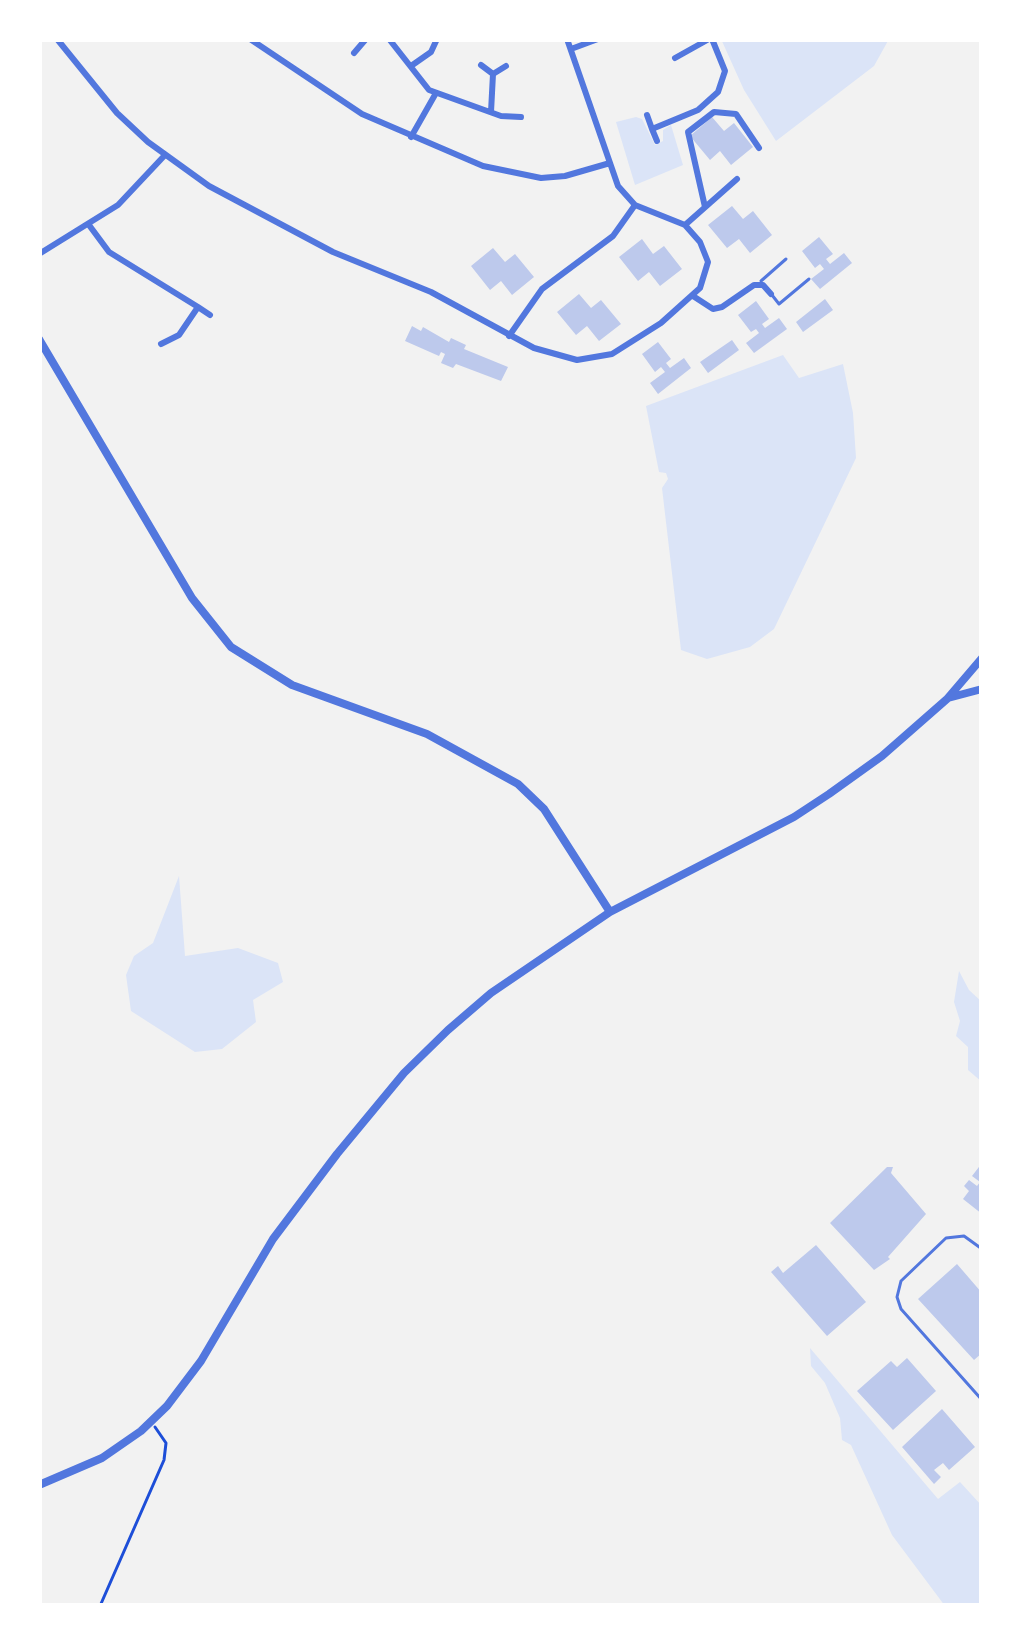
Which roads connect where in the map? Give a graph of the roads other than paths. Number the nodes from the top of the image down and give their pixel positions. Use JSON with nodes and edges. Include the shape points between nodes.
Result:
{"nodes":[{"id":1,"x":56,"y":39,"type":"edge"},
{"id":2,"x":250,"y":39,"type":"edge"},
{"id":3,"x":366,"y":39,"type":"edge"},
{"id":4,"x":389,"y":39,"type":"edge"},
{"id":5,"x":437,"y":39,"type":"edge"},
{"id":6,"x":567,"y":39,"type":"edge"},
{"id":7,"x":598,"y":39,"type":"edge"},
{"id":8,"x":710,"y":39,"type":"edge"},
{"id":9,"x":571,"y":49,"type":"junction"},
{"id":10,"x":355,"y":53,"type":"dead end"},
{"id":11,"x":675,"y":58,"type":"dead end"},
{"id":12,"x":481,"y":64,"type":"dead end"},
{"id":13,"x":506,"y":66,"type":"dead end"},
{"id":14,"x":410,"y":67,"type":"junction"},
{"id":15,"x":493,"y":74,"type":"junction"},
{"id":16,"x":436,"y":93,"type":"junction"},
{"id":17,"x":491,"y":112,"type":"junction"},
{"id":18,"x":646,"y":115,"type":"dead end"},
{"id":19,"x":521,"y":117,"type":"dead end"},
{"id":20,"x":652,"y":129,"type":"junction"},
{"id":21,"x":411,"y":137,"type":"junction"},
{"id":22,"x":658,"y":141,"type":"dead end"},
{"id":23,"x":759,"y":148,"type":"dead end"},
{"id":24,"x":165,"y":155,"type":"junction"},
{"id":25,"x":610,"y":163,"type":"junction"},
{"id":26,"x":737,"y":179,"type":"dead end"},
{"id":27,"x":635,"y":205,"type":"junction"},
{"id":28,"x":705,"y":207,"type":"junction"},
{"id":29,"x":89,"y":225,"type":"junction"},
{"id":30,"x":685,"y":226,"type":"junction"},
{"id":31,"x":39,"y":254,"type":"edge"},
{"id":32,"x":787,"y":259,"type":"dead end"},
{"id":33,"x":809,"y":279,"type":"dead end"},
{"id":34,"x":761,"y":284,"type":"junction"},
{"id":35,"x":771,"y":294,"type":"joint"},
{"id":36,"x":693,"y":296,"type":"junction"},
{"id":37,"x":198,"y":307,"type":"junction"},
{"id":38,"x":210,"y":315,"type":"dead end"},
{"id":39,"x":508,"y":336,"type":"junction"},
{"id":40,"x":39,"y":339,"type":"edge"},
{"id":41,"x":161,"y":344,"type":"dead end"},
{"id":42,"x":982,"y":658,"type":"edge"},
{"id":43,"x":982,"y":689,"type":"edge"},
{"id":44,"x":947,"y":699,"type":"junction"},
{"id":45,"x":610,"y":912,"type":"junction"},
{"id":46,"x":982,"y":1249,"type":"edge"},
{"id":47,"x":982,"y":1400,"type":"edge"},
{"id":48,"x":39,"y":1485,"type":"edge"}],
"edges":[{"from":1,"to":24,"type":"street","via":[[100,95]]},
{"from":2,"to":21,"type":"street","via":[[334,98]]},
{"from":3,"to":10,"type":"street"},
{"from":4,"to":14,"type":"street"},
{"from":5,"to":14,"type":"street"},
{"from":6,"to":9,"type":"street"},
{"from":7,"to":9,"type":"street"},
{"from":8,"to":11,"type":"street"},
{"from":8,"to":20,"type":"street","via":[[725,71],[718,92]]},
{"from":9,"to":25,"type":"street"},
{"from":12,"to":15,"type":"street"},
{"from":13,"to":15,"type":"street"},
{"from":14,"to":16,"type":"street"},
{"from":15,"to":17,"type":"street"},
{"from":16,"to":17,"type":"street"},
{"from":16,"to":21,"type":"street"},
{"from":17,"to":19,"type":"street"},
{"from":18,"to":20,"type":"street"},
{"from":20,"to":22,"type":"street"},
{"from":21,"to":25,"type":"street","via":[[529,178]]},
{"from":23,"to":28,"type":"street","via":[[736,114],[714,112],[688,132]]},
{"from":24,"to":29,"type":"street","via":[[132,194]]},
{"from":24,"to":39,"type":"street","via":[[248,208]]},
{"from":25,"to":27,"type":"street"},
{"from":26,"to":28,"type":"street"},
{"from":27,"to":30,"type":"street"},
{"from":27,"to":39,"type":"street","via":[[613,236],[542,289]]},
{"from":28,"to":30,"type":"street"},
{"from":29,"to":31,"type":"street"},
{"from":29,"to":37,"type":"street","via":[[106,249]]},
{"from":30,"to":36,"type":"street","via":[[709,262]]},
{"from":32,"to":34,"type":"lane"},
{"from":33,"to":35,"type":"lane","via":[[779,304]]},
{"from":34,"to":35,"type":"street"},
{"from":34,"to":36,"type":"street","via":[[716,308]]},
{"from":36,"to":39,"type":"street","via":[[628,345],[592,359],[556,357]]},
{"from":37,"to":38,"type":"street"},
{"from":37,"to":41,"type":"street","via":[[179,335]]},
{"from":40,"to":45,"type":"street","via":[[193,598],[231,646],[282,680],[428,734],[518,784],[544,809]]},
{"from":42,"to":44,"type":"street"},
{"from":43,"to":44,"type":"street"},
{"from":44,"to":45,"type":"street","via":[[811,806]]},
{"from":45,"to":48,"type":"street","via":[[491,993],[404,1073],[273,1239],[201,1360],[151,1422],[102,1458]]},
{"from":46,"to":47,"type":"lane","via":[[964,1236],[946,1238],[901,1282],[897,1297]]}]}
